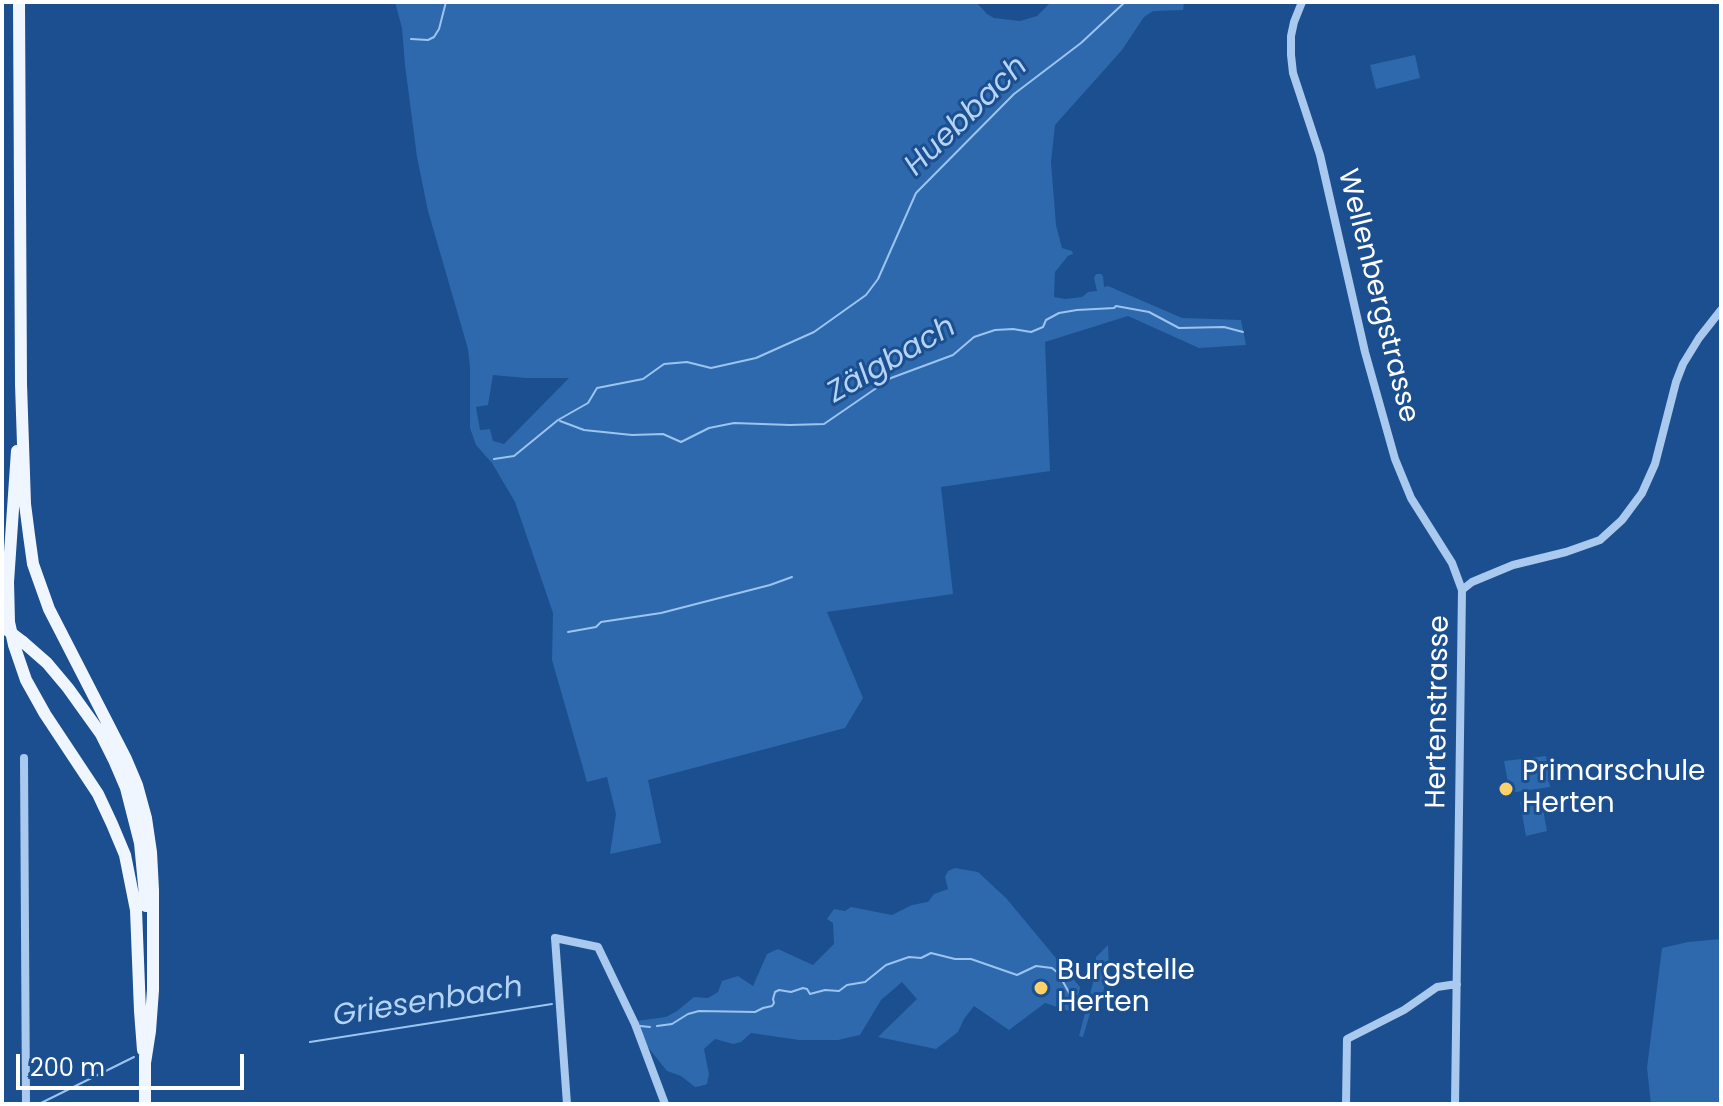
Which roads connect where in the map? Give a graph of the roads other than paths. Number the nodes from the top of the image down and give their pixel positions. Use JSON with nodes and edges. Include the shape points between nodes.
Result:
{"nodes":[{"id":1,"x":19,"y":2,"type":"edge"},
{"id":2,"x":1302,"y":2,"type":"edge"},
{"id":3,"x":1721,"y":310,"type":"edge"},
{"id":4,"x":21,"y":384,"type":"junction"},
{"id":5,"x":1462,"y":590,"type":"junction"},
{"id":6,"x":2,"y":626,"type":"edge"},
{"id":7,"x":24,"y":758,"type":"dead end"},
{"id":8,"x":1457,"y":984,"type":"junction"},
{"id":9,"x":145,"y":1063,"type":"junction"},
{"id":10,"x":26,"y":1104,"type":"edge"},
{"id":11,"x":145,"y":1104,"type":"edge"},
{"id":12,"x":567,"y":1104,"type":"edge"},
{"id":13,"x":665,"y":1104,"type":"edge"},
{"id":14,"x":1346,"y":1104,"type":"edge"},
{"id":15,"x":1455,"y":1104,"type":"edge"}],
"edges":[{"from":1,"to":4,"type":"main road"},
{"from":2,"to":5,"type":"street","name":"Wellenbergstrasse","via":[[1291,36],[1293,73],[1320,155],[1365,352],[1395,459]]},
{"from":3,"to":5,"type":"street","name":"Hertenstrasse","via":[[1683,364],[1655,464],[1622,520],[1600,540],[1513,565]]},
{"from":4,"to":9,"type":"main road","via":[[33,564],[64,641],[126,759],[146,818],[153,890],[153,990]]},
{"from":4,"to":9,"type":"main road","via":[[9,622],[26,680],[98,794],[125,855],[136,910]]},
{"from":5,"to":8,"type":"street","name":"Hertenstrasse"},
{"from":6,"to":9,"type":"main road","bridge":true,"via":[[68,688],[101,734],[126,788],[140,843],[146,907]]},
{"from":7,"to":10,"type":"street"},
{"from":8,"to":14,"type":"street","via":[[1437,987],[1347,1039]]},
{"from":8,"to":15,"type":"street","name":"Hertenstrasse"},
{"from":9,"to":11,"type":"main road"},
{"from":12,"to":13,"type":"street","via":[[555,938],[598,947]]}]}
